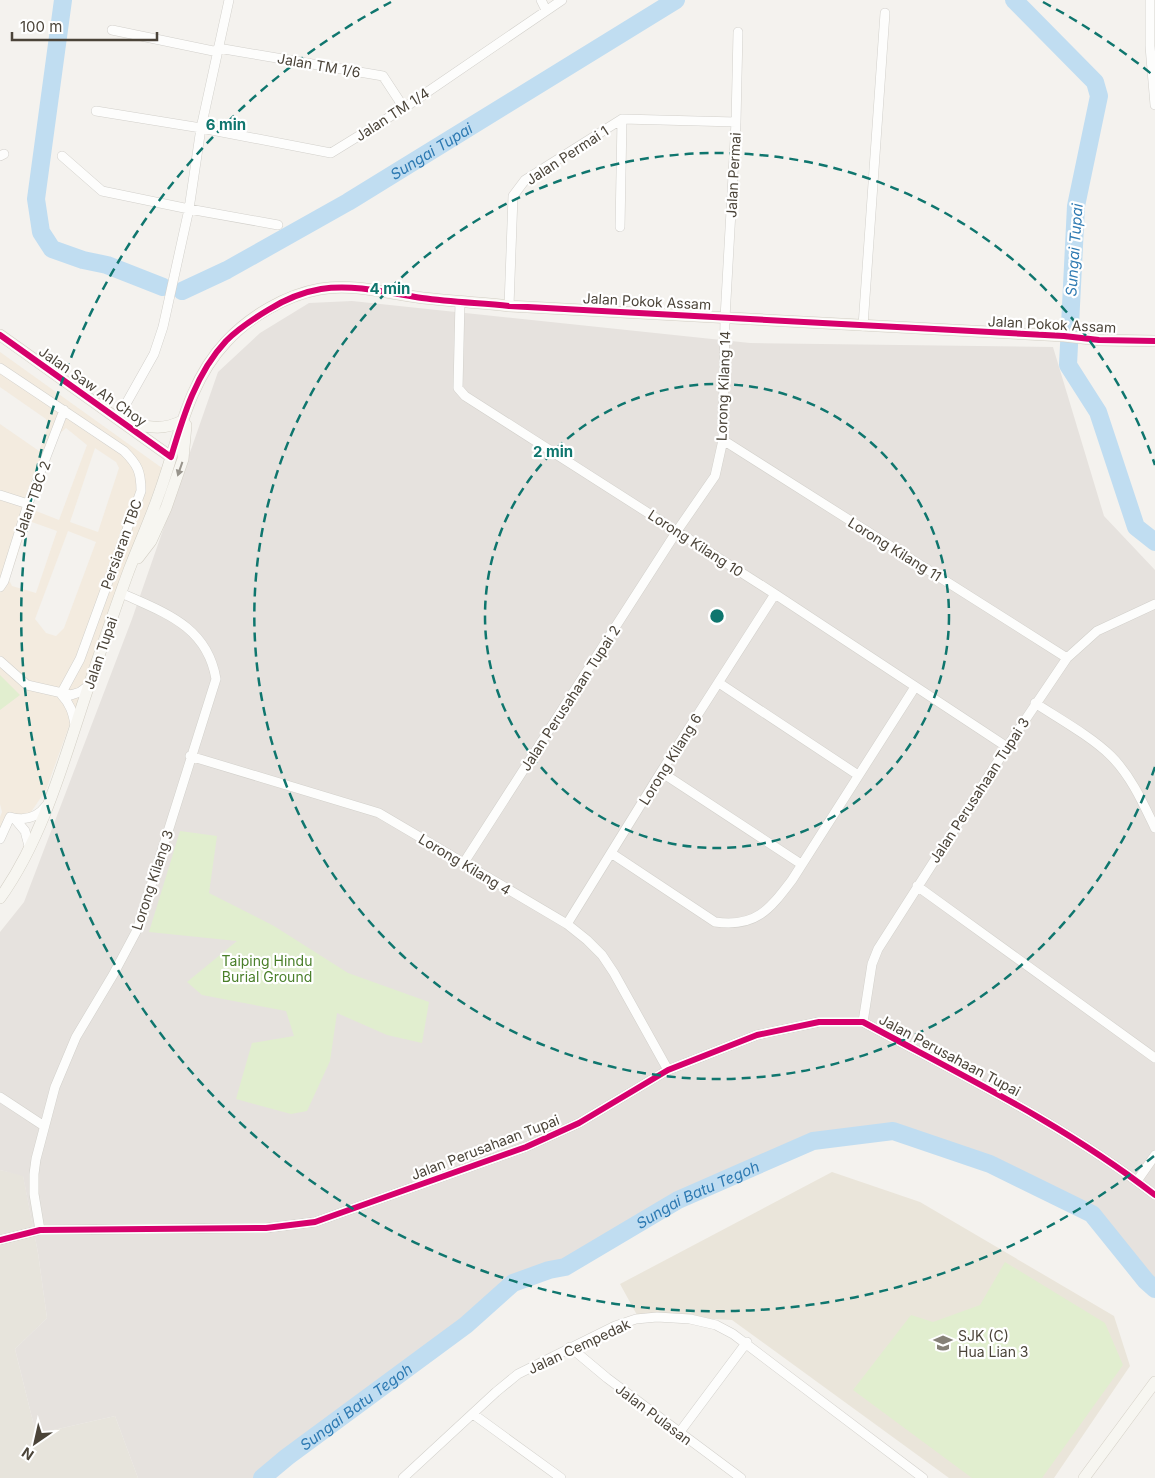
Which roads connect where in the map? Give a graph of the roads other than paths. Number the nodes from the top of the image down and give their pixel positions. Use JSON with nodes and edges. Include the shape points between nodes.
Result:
{"nodes":[{"id":1,"x":229,"y":0,"type":"edge"},
{"id":2,"x":541,"y":0,"type":"edge"},
{"id":3,"x":562,"y":0,"type":"edge"},
{"id":4,"x":1150,"y":0,"type":"edge"},
{"id":5,"x":546,"y":10,"type":"junction"},
{"id":6,"x":885,"y":13,"type":"dead end"},
{"id":7,"x":112,"y":30,"type":"dead end"},
{"id":8,"x":738,"y":32,"type":"dead end"},
{"id":9,"x":1153,"y":46,"type":"edge"},
{"id":10,"x":218,"y":50,"type":"junction"},
{"id":11,"x":1155,"y":105,"type":"edge"},
{"id":12,"x":404,"y":108,"type":"junction"},
{"id":13,"x":96,"y":111,"type":"dead end"},
{"id":14,"x":622,"y":119,"type":"junction"},
{"id":15,"x":736,"y":122,"type":"junction"},
{"id":16,"x":201,"y":128,"type":"junction"},
{"id":17,"x":62,"y":156,"type":"dead end"},
{"id":18,"x":189,"y":209,"type":"junction"},
{"id":19,"x":278,"y":225,"type":"dead end"},
{"id":20,"x":620,"y":226,"type":"dead end"},
{"id":21,"x":460,"y":302,"type":"junction"},
{"id":22,"x":509,"y":306,"type":"junction"},
{"id":23,"x":725,"y":318,"type":"junction"},
{"id":24,"x":863,"y":326,"type":"junction"},
{"id":25,"x":0,"y":336,"type":"edge"},
{"id":26,"x":1155,"y":341,"type":"edge"},
{"id":27,"x":0,"y":368,"type":"edge"},
{"id":28,"x":189,"y":403,"type":"junction"},
{"id":29,"x":64,"y":410,"type":"junction"},
{"id":30,"x":121,"y":420,"type":"junction"},
{"id":31,"x":182,"y":421,"type":"junction"},
{"id":32,"x":723,"y":440,"type":"junction"},
{"id":33,"x":171,"y":457,"type":"junction"},
{"id":34,"x":0,"y":495,"type":"edge"},
{"id":35,"x":28,"y":504,"type":"junction"},
{"id":36,"x":677,"y":531,"type":"junction"},
{"id":37,"x":129,"y":570,"type":"junction"},
{"id":38,"x":0,"y":588,"type":"edge"},
{"id":39,"x":121,"y":593,"type":"junction"},
{"id":40,"x":775,"y":594,"type":"junction"},
{"id":41,"x":1155,"y":604,"type":"edge"},
{"id":42,"x":1067,"y":658,"type":"junction"},
{"id":43,"x":0,"y":661,"type":"edge"},
{"id":44,"x":719,"y":682,"type":"junction"},
{"id":45,"x":88,"y":686,"type":"junction"},
{"id":46,"x":915,"y":687,"type":"junction"},
{"id":47,"x":61,"y":694,"type":"junction"},
{"id":48,"x":1035,"y":703,"type":"junction"},
{"id":49,"x":75,"y":726,"type":"junction"},
{"id":50,"x":1006,"y":747,"type":"junction"},
{"id":51,"x":190,"y":756,"type":"junction"},
{"id":52,"x":662,"y":772,"type":"junction"},
{"id":53,"x":858,"y":775,"type":"junction"},
{"id":54,"x":49,"y":802,"type":"junction"},
{"id":55,"x":15,"y":819,"type":"junction"},
{"id":56,"x":1155,"y":828,"type":"edge"},
{"id":57,"x":0,"y":839,"type":"edge"},
{"id":58,"x":29,"y":846,"type":"junction"},
{"id":59,"x":611,"y":853,"type":"junction"},
{"id":60,"x":463,"y":864,"type":"junction"},
{"id":61,"x":801,"y":864,"type":"junction"},
{"id":62,"x":917,"y":886,"type":"junction"},
{"id":63,"x":0,"y":898,"type":"edge"},
{"id":64,"x":567,"y":924,"type":"junction"},
{"id":65,"x":863,"y":1022,"type":"junction"},
{"id":66,"x":1155,"y":1058,"type":"edge"},
{"id":67,"x":668,"y":1070,"type":"junction"},
{"id":68,"x":0,"y":1097,"type":"edge"},
{"id":69,"x":44,"y":1126,"type":"junction"},
{"id":70,"x":1155,"y":1155,"type":"edge"},
{"id":71,"x":1137,"y":1181,"type":"junction"},
{"id":72,"x":1155,"y":1195,"type":"edge"},
{"id":73,"x":40,"y":1230,"type":"junction"},
{"id":74,"x":0,"y":1240,"type":"edge"},
{"id":75,"x":747,"y":1342,"type":"junction"},
{"id":76,"x":570,"y":1347,"type":"junction"},
{"id":77,"x":1155,"y":1382,"type":"edge"},
{"id":78,"x":473,"y":1414,"type":"junction"},
{"id":79,"x":679,"y":1432,"type":"junction"},
{"id":80,"x":402,"y":1478,"type":"edge"},
{"id":81,"x":561,"y":1478,"type":"edge"},
{"id":82,"x":741,"y":1478,"type":"edge"},
{"id":83,"x":923,"y":1478,"type":"edge"},
{"id":84,"x":1084,"y":1478,"type":"edge"}],
"edges":[{"from":1,"to":10,"type":"street"},
{"from":2,"to":5,"type":"street"},
{"from":3,"to":5,"type":"street","name":"Jalan TM 1/4"},
{"from":4,"to":9,"type":"street"},
{"from":5,"to":12,"type":"street","name":"Jalan TM 1/4"},
{"from":6,"to":24,"type":"street"},
{"from":7,"to":10,"type":"street","name":"Jalan TM 1/6"},
{"from":8,"to":15,"type":"street","name":"Jalan Permai"},
{"from":9,"to":11,"type":"street"},
{"from":10,"to":12,"type":"street","name":"Jalan TM 1/6","via":[[383,76]]},
{"from":10,"to":16,"type":"street"},
{"from":12,"to":16,"type":"street","name":"Jalan TM 1/4","via":[[331,153]]},
{"from":13,"to":16,"type":"street","name":"Jalan TM 1/4"},
{"from":14,"to":15,"type":"street","name":"Jalan Permai 1"},
{"from":14,"to":20,"type":"street"},
{"from":14,"to":22,"type":"street","name":"Jalan Permai 1","via":[[526,180],[513,196]]},
{"from":15,"to":23,"type":"street","name":"Jalan Permai"},
{"from":16,"to":18,"type":"street"},
{"from":17,"to":18,"type":"street","via":[[102,191]]},
{"from":18,"to":19,"type":"street"},
{"from":18,"to":30,"type":"street","via":[[163,327],[154,354]]},
{"from":21,"to":22,"type":"street","name":"Jalan Pokok Assam"},
{"from":21,"to":28,"type":"street","name":"Jalan Pokok Assam","via":[[354,288],[322,289],[299,295],[251,320],[226,342],[210,363]]},
{"from":21,"to":36,"type":"street","name":"Lorong Kilang 10","via":[[458,388]]},
{"from":22,"to":23,"type":"street","name":"Jalan Pokok Assam"},
{"from":23,"to":24,"type":"street","name":"Jalan Pokok Assam"},
{"from":23,"to":32,"type":"street","name":"Lorong Kilang 14"},
{"from":24,"to":26,"type":"street","name":"Jalan Pokok Assam"},
{"from":25,"to":30,"type":"street","name":"Jalan Saw Ah Choy"},
{"from":27,"to":29,"type":"street","name":"Persiaran TBC"},
{"from":28,"to":31,"type":"street","name":"Jalan Tupai"},
{"from":28,"to":37,"type":"street","one_way":true,"via":[[183,459],[166,508],[152,541]]},
{"from":29,"to":35,"type":"street","name":"Jalan TBC 2"},
{"from":29,"to":47,"type":"street","name":"Persiaran TBC","via":[[124,451],[135,462],[141,483],[80,659]]},
{"from":30,"to":31,"type":"street","via":[[162,428]]},
{"from":30,"to":33,"type":"street","name":"Jalan Saw Ah Choy"},
{"from":31,"to":33,"type":"street","name":"Jalan Tupai"},
{"from":32,"to":36,"type":"street","name":"Lorong Kilang 14","via":[[715,476]]},
{"from":32,"to":42,"type":"street","name":"Lorong Kilang 11"},
{"from":33,"to":37,"type":"street","name":"Jalan Tupai"},
{"from":34,"to":35,"type":"street"},
{"from":35,"to":38,"type":"street","name":"Jalan TBC 2"},
{"from":36,"to":40,"type":"street","name":"Lorong Kilang 10"},
{"from":36,"to":60,"type":"street","name":"Jalan Perusahaan Tupai 2"},
{"from":37,"to":39,"type":"street","name":"Jalan Tupai"},
{"from":39,"to":45,"type":"street","name":"Jalan Tupai"},
{"from":39,"to":51,"type":"street","name":"Lorong Kilang 3","via":[[164,612],[181,624],[206,648],[213,663],[216,679]]},
{"from":40,"to":44,"type":"street","name":"Lorong Kilang 6"},
{"from":40,"to":46,"type":"street","name":"Lorong Kilang 10"},
{"from":41,"to":42,"type":"street","name":"Jalan Perusahaan Tupai 3","via":[[1097,631]]},
{"from":42,"to":48,"type":"street","name":"Jalan Perusahaan Tupai 3"},
{"from":43,"to":47,"type":"street","via":[[27,686]]},
{"from":44,"to":52,"type":"street","name":"Lorong Kilang 6"},
{"from":44,"to":53,"type":"street"},
{"from":45,"to":47,"type":"street","via":[[71,695]]},
{"from":45,"to":49,"type":"street","name":"Jalan Tupai"},
{"from":46,"to":50,"type":"street","name":"Lorong Kilang 10"},
{"from":46,"to":53,"type":"street"},
{"from":47,"to":49,"type":"street","via":[[70,704]]},
{"from":48,"to":50,"type":"street","name":"Jalan Perusahaan Tupai 3"},
{"from":48,"to":56,"type":"street","via":[[1110,756],[1138,794]]},
{"from":49,"to":54,"type":"street","name":"Jalan Tupai"},
{"from":50,"to":62,"type":"street","name":"Jalan Perusahaan Tupai 3"},
{"from":51,"to":60,"type":"street","name":"Lorong Kilang 4","via":[[379,813]]},
{"from":51,"to":69,"type":"street","name":"Lorong Kilang 3","via":[[137,930],[76,1037],[55,1087]]},
{"from":52,"to":59,"type":"street","name":"Lorong Kilang 6"},
{"from":52,"to":61,"type":"street"},
{"from":53,"to":61,"type":"street"},
{"from":54,"to":55,"type":"street","via":[[34,817]]},
{"from":54,"to":58,"type":"street","name":"Jalan Tupai"},
{"from":55,"to":57,"type":"street","via":[[10,817]]},
{"from":55,"to":58,"type":"street","via":[[26,831]]},
{"from":58,"to":63,"type":"street","name":"Jalan Tupai"},
{"from":59,"to":61,"type":"street","via":[[715,922],[729,924],[755,918],[768,908]]},
{"from":59,"to":64,"type":"street","name":"Lorong Kilang 6"},
{"from":60,"to":64,"type":"street","name":"Lorong Kilang 4"},
{"from":62,"to":65,"type":"street","name":"Jalan Perusahaan Tupai 3","via":[[872,964]]},
{"from":62,"to":66,"type":"street"},
{"from":64,"to":67,"type":"street","name":"Lorong Kilang 4","via":[[592,945],[610,967]]},
{"from":65,"to":67,"type":"street","name":"Jalan Perusahaan Tupai","via":[[819,1022],[758,1035]]},
{"from":65,"to":71,"type":"street","name":"Jalan Perusahaan Tupai","via":[[1051,1123]]},
{"from":67,"to":73,"type":"street","name":"Jalan Perusahaan Tupai","via":[[579,1123],[526,1148],[315,1222],[266,1228]]},
{"from":68,"to":69,"type":"street"},
{"from":69,"to":73,"type":"street","name":"Lorong Kilang 3","via":[[34,1174]]},
{"from":70,"to":71,"type":"street"},
{"from":71,"to":72,"type":"street","name":"Jalan Perusahaan Tupai"},
{"from":73,"to":74,"type":"street","name":"Jalan Perusahaan Tupai"},
{"from":75,"to":76,"type":"street","name":"Jalan Cempedak","via":[[716,1325],[657,1317],[615,1326]]},
{"from":75,"to":79,"type":"street"},
{"from":75,"to":83,"type":"street","name":"Jalan Cempedak"},
{"from":76,"to":78,"type":"street","name":"Jalan Cempedak","via":[[518,1374]]},
{"from":76,"to":79,"type":"street","name":"Jalan Pulasan"},
{"from":77,"to":84,"type":"street"},
{"from":78,"to":80,"type":"street","name":"Jalan Cempedak"},
{"from":78,"to":81,"type":"street"},
{"from":79,"to":82,"type":"street","name":"Jalan Pulasan"}]}
